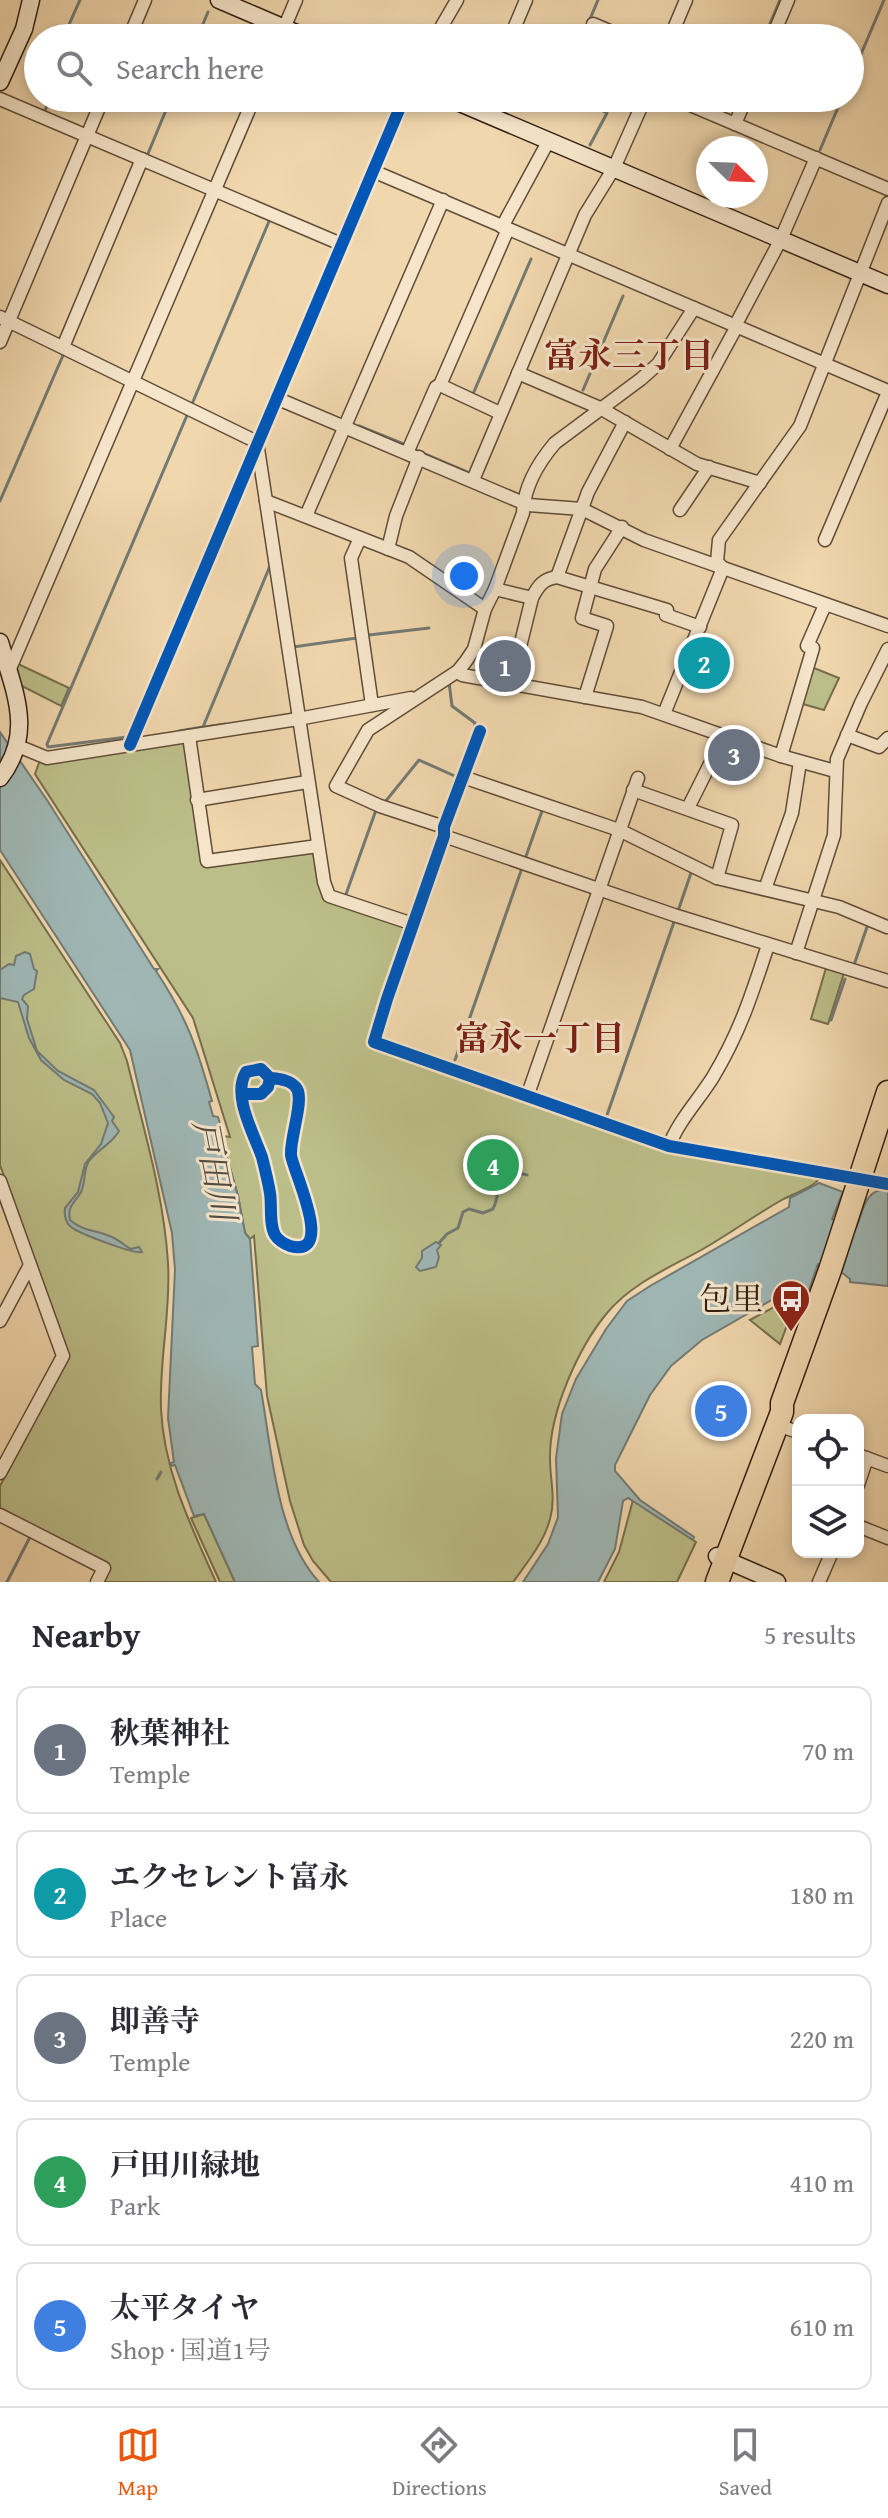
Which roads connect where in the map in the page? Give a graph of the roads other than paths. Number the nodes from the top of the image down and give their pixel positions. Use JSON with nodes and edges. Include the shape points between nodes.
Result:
{"nodes":[{"id":1,"x":31,"y":0,"type":"edge"},
{"id":2,"x":145,"y":0,"type":"edge"},
{"id":3,"x":219,"y":0,"type":"edge"},
{"id":4,"x":296,"y":0,"type":"edge"},
{"id":5,"x":457,"y":0,"type":"edge"},
{"id":6,"x":526,"y":0,"type":"edge"},
{"id":7,"x":686,"y":0,"type":"edge"},
{"id":8,"x":788,"y":0,"type":"edge"},
{"id":9,"x":25,"y":24,"type":"edge"},
{"id":10,"x":135,"y":24,"type":"edge"},
{"id":11,"x":265,"y":24,"type":"edge"},
{"id":12,"x":286,"y":24,"type":"edge"},
{"id":13,"x":443,"y":24,"type":"edge"},
{"id":14,"x":516,"y":24,"type":"edge"},
{"id":15,"x":676,"y":24,"type":"edge"},
{"id":16,"x":778,"y":24,"type":"edge"},
{"id":17,"x":24,"y":29,"type":"edge"},
{"id":18,"x":0,"y":82,"type":"edge"},
{"id":19,"x":0,"y":99,"type":"edge"},
{"id":20,"x":24,"y":109,"type":"edge"},
{"id":21,"x":31,"y":112,"type":"edge"},
{"id":22,"x":97,"y":112,"type":"edge"},
{"id":23,"x":248,"y":112,"type":"edge"},
{"id":24,"x":398,"y":112,"type":"edge"},
{"id":25,"x":497,"y":112,"type":"edge"},
{"id":26,"x":639,"y":112,"type":"edge"},
{"id":27,"x":707,"y":112,"type":"edge"},
{"id":28,"x":740,"y":112,"type":"edge"},
{"id":29,"x":735,"y":124,"type":"junction"},
{"id":30,"x":87,"y":136,"type":"junction"},
{"id":31,"x":549,"y":140,"type":"junction"},
{"id":32,"x":816,"y":158,"type":"junction"},
{"id":33,"x":142,"y":159,"type":"junction"},
{"id":34,"x":614,"y":168,"type":"junction"},
{"id":35,"x":373,"y":171,"type":"junction"},
{"id":36,"x":888,"y":189,"type":"edge"},
{"id":37,"x":214,"y":191,"type":"junction"},
{"id":38,"x":443,"y":200,"type":"junction"},
{"id":39,"x":888,"y":203,"type":"edge"},
{"id":40,"x":505,"y":228,"type":"junction"},
{"id":41,"x":781,"y":239,"type":"junction"},
{"id":42,"x":341,"y":244,"type":"junction"},
{"id":43,"x":569,"y":254,"type":"junction"},
{"id":44,"x":859,"y":273,"type":"junction"},
{"id":45,"x":888,"y":285,"type":"edge"},
{"id":46,"x":694,"y":308,"type":"junction"},
{"id":47,"x":4,"y":320,"type":"edge"},
{"id":48,"x":736,"y":326,"type":"junction"},
{"id":49,"x":0,"y":342,"type":"edge"},
{"id":50,"x":63,"y":347,"type":"junction"},
{"id":51,"x":824,"y":364,"type":"junction"},
{"id":52,"x":518,"y":373,"type":"junction"},
{"id":53,"x":133,"y":381,"type":"junction"},
{"id":54,"x":440,"y":385,"type":"junction"},
{"id":55,"x":888,"y":392,"type":"edge"},
{"id":56,"x":276,"y":398,"type":"junction"},
{"id":57,"x":600,"y":408,"type":"junction"},
{"id":58,"x":500,"y":413,"type":"junction"},
{"id":59,"x":625,"y":422,"type":"junction"},
{"id":60,"x":346,"y":427,"type":"junction"},
{"id":61,"x":257,"y":442,"type":"junction"},
{"id":62,"x":670,"y":449,"type":"junction"},
{"id":63,"x":413,"y":455,"type":"junction"},
{"id":64,"x":709,"y":467,"type":"junction"},
{"id":65,"x":473,"y":480,"type":"junction"},
{"id":66,"x":760,"y":483,"type":"junction"},
{"id":67,"x":266,"y":501,"type":"junction"},
{"id":68,"x":523,"y":502,"type":"junction"},
{"id":69,"x":582,"y":509,"type":"junction"},
{"id":70,"x":680,"y":510,"type":"dead end"},
{"id":71,"x":306,"y":516,"type":"junction"},
{"id":72,"x":622,"y":527,"type":"junction"},
{"id":73,"x":360,"y":538,"type":"junction"},
{"id":74,"x":825,"y":540,"type":"dead end"},
{"id":75,"x":388,"y":549,"type":"junction"},
{"id":76,"x":723,"y":568,"type":"junction"},
{"id":77,"x":557,"y":577,"type":"junction"},
{"id":78,"x":590,"y":586,"type":"junction"},
{"id":79,"x":495,"y":589,"type":"junction"},
{"id":80,"x":532,"y":598,"type":"junction"},
{"id":81,"x":825,"y":605,"type":"junction"},
{"id":82,"x":485,"y":609,"type":"junction"},
{"id":83,"x":888,"y":626,"type":"edge"},
{"id":84,"x":700,"y":627,"type":"junction"},
{"id":85,"x":0,"y":642,"type":"edge"},
{"id":86,"x":888,"y":649,"type":"edge"},
{"id":87,"x":9,"y":671,"type":"junction"},
{"id":88,"x":458,"y":671,"type":"junction"},
{"id":89,"x":511,"y":683,"type":"junction"},
{"id":90,"x":418,"y":696,"type":"junction"},
{"id":91,"x":585,"y":697,"type":"junction"},
{"id":92,"x":372,"y":705,"type":"junction"},
{"id":93,"x":664,"y":714,"type":"junction"},
{"id":94,"x":298,"y":719,"type":"junction"},
{"id":95,"x":480,"y":731,"type":"dead end"},
{"id":96,"x":718,"y":735,"type":"junction"},
{"id":97,"x":847,"y":735,"type":"junction"},
{"id":98,"x":189,"y":736,"type":"junction"},
{"id":99,"x":888,"y":738,"type":"edge"},
{"id":100,"x":130,"y":745,"type":"junction"},
{"id":101,"x":18,"y":746,"type":"junction"},
{"id":102,"x":781,"y":756,"type":"junction"},
{"id":103,"x":800,"y":762,"type":"junction"},
{"id":104,"x":835,"y":771,"type":"junction"},
{"id":105,"x":463,"y":777,"type":"junction"},
{"id":106,"x":0,"y":778,"type":"edge"},
{"id":107,"x":307,"y":782,"type":"junction"},
{"id":108,"x":197,"y":800,"type":"junction"},
{"id":109,"x":688,"y":808,"type":"junction"},
{"id":110,"x":619,"y":830,"type":"junction"},
{"id":111,"x":444,"y":831,"type":"junction"},
{"id":112,"x":318,"y":846,"type":"junction"},
{"id":113,"x":717,"y":878,"type":"junction"},
{"id":114,"x":765,"y":889,"type":"junction"},
{"id":115,"x":600,"y":890,"type":"junction"},
{"id":116,"x":813,"y":901,"type":"junction"},
{"id":117,"x":413,"y":924,"type":"junction"},
{"id":118,"x":887,"y":927,"type":"edge"},
{"id":119,"x":768,"y":945,"type":"junction"},
{"id":120,"x":796,"y":953,"type":"junction"},
{"id":121,"x":888,"y":981,"type":"edge"},
{"id":122,"x":888,"y":1092,"type":"edge"},
{"id":123,"x":528,"y":1094,"type":"junction"},
{"id":124,"x":669,"y":1146,"type":"junction"},
{"id":125,"x":858,"y":1180,"type":"junction"},
{"id":126,"x":0,"y":1181,"type":"edge"},
{"id":127,"x":888,"y":1184,"type":"edge"},
{"id":128,"x":30,"y":1265,"type":"junction"},
{"id":129,"x":0,"y":1321,"type":"edge"},
{"id":130,"x":782,"y":1403,"type":"junction"},
{"id":131,"x":783,"y":1427,"type":"dead end"},
{"id":132,"x":792,"y":1430,"type":"edge"},
{"id":133,"x":876,"y":1460,"type":"edge"},
{"id":134,"x":0,"y":1473,"type":"edge"},
{"id":135,"x":864,"y":1477,"type":"edge"},
{"id":136,"x":743,"y":1490,"type":"junction"},
{"id":137,"x":0,"y":1515,"type":"edge"},
{"id":138,"x":864,"y":1528,"type":"edge"},
{"id":139,"x":888,"y":1538,"type":"edge"},
{"id":140,"x":829,"y":1558,"type":"edge"},
{"id":141,"x":715,"y":1574,"type":"edge"},
{"id":142,"x":97,"y":1582,"type":"edge"},
{"id":143,"x":777,"y":1582,"type":"edge"},
{"id":144,"x":819,"y":1582,"type":"edge"}],
"edges":[{"from":1,"to":9,"type":"main road"},
{"from":2,"to":10,"type":"street"},
{"from":3,"to":11,"type":"main road"},
{"from":4,"to":12,"type":"street"},
{"from":5,"to":13,"type":"street"},
{"from":6,"to":14,"type":"street"},
{"from":7,"to":15,"type":"street"},
{"from":8,"to":16,"type":"street"},
{"from":17,"to":18,"type":"main road"},
{"from":19,"to":20,"type":"street"},
{"from":21,"to":30,"type":"street"},
{"from":22,"to":30,"type":"street"},
{"from":23,"to":37,"type":"street"},
{"from":24,"to":35,"type":"street"},
{"from":25,"to":31,"type":"main road"},
{"from":26,"to":34,"type":"street"},
{"from":27,"to":29,"type":"street"},
{"from":28,"to":29,"type":"street"},
{"from":29,"to":32,"type":"street"},
{"from":30,"to":33,"type":"street"},
{"from":30,"to":47,"type":"street"},
{"from":31,"to":34,"type":"main road"},
{"from":31,"to":40,"type":"street"},
{"from":32,"to":36,"type":"street"},
{"from":32,"to":41,"type":"street"},
{"from":33,"to":37,"type":"street"},
{"from":33,"to":50,"type":"street"},
{"from":34,"to":41,"type":"main road"},
{"from":34,"to":43,"type":"street"},
{"from":35,"to":38,"type":"street"},
{"from":35,"to":42,"type":"street"},
{"from":37,"to":42,"type":"street"},
{"from":37,"to":53,"type":"street"},
{"from":38,"to":40,"type":"street"},
{"from":38,"to":60,"type":"street"},
{"from":39,"to":44,"type":"street"},
{"from":40,"to":43,"type":"street"},
{"from":40,"to":54,"type":"street"},
{"from":41,"to":44,"type":"main road"},
{"from":41,"to":48,"type":"street"},
{"from":42,"to":56,"type":"street"},
{"from":43,"to":46,"type":"street"},
{"from":43,"to":52,"type":"street"},
{"from":44,"to":45,"type":"main road"},
{"from":44,"to":51,"type":"street"},
{"from":46,"to":48,"type":"street"},
{"from":46,"to":57,"type":"street","via":[[658,364]]},
{"from":47,"to":49,"type":"street"},
{"from":47,"to":50,"type":"street"},
{"from":48,"to":51,"type":"street"},
{"from":48,"to":62,"type":"street"},
{"from":50,"to":53,"type":"street"},
{"from":51,"to":55,"type":"street"},
{"from":51,"to":66,"type":"street","via":[[800,426]]},
{"from":52,"to":57,"type":"street"},
{"from":52,"to":58,"type":"street"},
{"from":53,"to":61,"type":"street"},
{"from":53,"to":87,"type":"street"},
{"from":54,"to":58,"type":"street"},
{"from":54,"to":63,"type":"street"},
{"from":55,"to":74,"type":"street"},
{"from":56,"to":60,"type":"street"},
{"from":56,"to":61,"type":"street"},
{"from":57,"to":59,"type":"street"},
{"from":57,"to":68,"type":"street","via":[[544,456]]},
{"from":58,"to":65,"type":"street"},
{"from":59,"to":62,"type":"street"},
{"from":59,"to":69,"type":"street"},
{"from":60,"to":63,"type":"street"},
{"from":60,"to":71,"type":"street"},
{"from":61,"to":67,"type":"street"},
{"from":61,"to":100,"type":"street"},
{"from":62,"to":64,"type":"street"},
{"from":63,"to":65,"type":"street"},
{"from":63,"to":75,"type":"street"},
{"from":64,"to":66,"type":"street"},
{"from":64,"to":70,"type":"street"},
{"from":65,"to":68,"type":"street"},
{"from":66,"to":76,"type":"street","via":[[719,540],[717,562]]},
{"from":67,"to":71,"type":"street"},
{"from":67,"to":94,"type":"street"},
{"from":68,"to":69,"type":"street"},
{"from":68,"to":79,"type":"street"},
{"from":69,"to":72,"type":"street"},
{"from":69,"to":77,"type":"street"},
{"from":71,"to":73,"type":"street"},
{"from":72,"to":76,"type":"street"},
{"from":72,"to":78,"type":"street"},
{"from":73,"to":75,"type":"street"},
{"from":73,"to":92,"type":"street","via":[[351,558]]},
{"from":75,"to":82,"type":"street","via":[[409,557]]},
{"from":76,"to":81,"type":"street"},
{"from":76,"to":84,"type":"street"},
{"from":77,"to":78,"type":"street"},
{"from":77,"to":80,"type":"street","via":[[543,581]]},
{"from":78,"to":84,"type":"street","via":[[667,610],[666,615]]},
{"from":78,"to":91,"type":"street","via":[[582,618],[607,626]]},
{"from":79,"to":80,"type":"street"},
{"from":79,"to":82,"type":"street"},
{"from":80,"to":89,"type":"street"},
{"from":81,"to":83,"type":"street"},
{"from":81,"to":102,"type":"street","via":[[807,646],[813,648]]},
{"from":82,"to":88,"type":"street","via":[[474,649]]},
{"from":84,"to":93,"type":"street"},
{"from":85,"to":87,"type":"main road"},
{"from":86,"to":97,"type":"street"},
{"from":87,"to":101,"type":"main road","via":[[20,715]]},
{"from":88,"to":89,"type":"street"},
{"from":88,"to":90,"type":"street"},
{"from":89,"to":91,"type":"street"},
{"from":90,"to":92,"type":"street"},
{"from":90,"to":111,"type":"street","via":[[368,730],[336,786]]},
{"from":91,"to":93,"type":"street"},
{"from":92,"to":94,"type":"street"},
{"from":93,"to":96,"type":"street"},
{"from":94,"to":98,"type":"street"},
{"from":94,"to":107,"type":"street"},
{"from":95,"to":105,"type":"street"},
{"from":96,"to":102,"type":"street"},
{"from":96,"to":109,"type":"street"},
{"from":97,"to":99,"type":"street","via":[[879,747]]},
{"from":97,"to":104,"type":"street"},
{"from":98,"to":100,"type":"street"},
{"from":98,"to":108,"type":"street"},
{"from":100,"to":101,"type":"street","via":[[47,758]]},
{"from":101,"to":106,"type":"main road"},
{"from":102,"to":103,"type":"street"},
{"from":103,"to":104,"type":"street"},
{"from":103,"to":114,"type":"street","via":[[792,813]]},
{"from":104,"to":116,"type":"street","via":[[834,835]]},
{"from":105,"to":110,"type":"street"},
{"from":105,"to":111,"type":"street"},
{"from":107,"to":108,"type":"street"},
{"from":107,"to":112,"type":"street"},
{"from":108,"to":112,"type":"street","via":[[207,861]]},
{"from":109,"to":110,"type":"street","via":[[635,784]]},
{"from":109,"to":113,"type":"street","via":[[732,825]]},
{"from":110,"to":113,"type":"street"},
{"from":110,"to":115,"type":"street"},
{"from":111,"to":115,"type":"street"},
{"from":111,"to":117,"type":"street"},
{"from":112,"to":117,"type":"street","via":[[329,896]]},
{"from":113,"to":114,"type":"street"},
{"from":114,"to":116,"type":"street"},
{"from":115,"to":119,"type":"street"},
{"from":115,"to":123,"type":"street"},
{"from":116,"to":118,"type":"street"},
{"from":116,"to":120,"type":"street"},
{"from":117,"to":123,"type":"street","via":[[374,1042]]},
{"from":119,"to":120,"type":"street"},
{"from":119,"to":124,"type":"street","via":[[736,1036]]},
{"from":120,"to":121,"type":"street"},
{"from":122,"to":125,"type":"highway"},
{"from":123,"to":124,"type":"street"},
{"from":124,"to":125,"type":"street"},
{"from":125,"to":127,"type":"street"},
{"from":125,"to":130,"type":"highway"},
{"from":126,"to":128,"type":"street"},
{"from":128,"to":129,"type":"street"},
{"from":128,"to":134,"type":"street","via":[[63,1356]]},
{"from":130,"to":136,"type":"highway"},
{"from":130,"to":141,"type":"highway"},
{"from":131,"to":132,"type":"street"},
{"from":133,"to":135,"type":"street"},
{"from":136,"to":141,"type":"highway"},
{"from":136,"to":141,"type":"highway"},
{"from":137,"to":142,"type":"street","via":[[104,1568]]},
{"from":138,"to":139,"type":"street"},
{"from":140,"to":144,"type":"street"},
{"from":141,"to":143,"type":"main road"}]}
